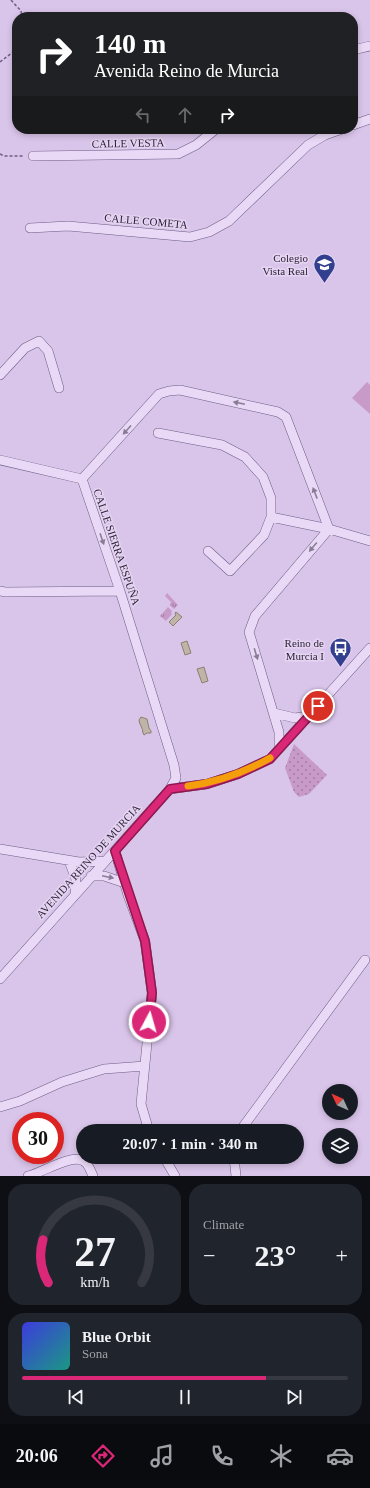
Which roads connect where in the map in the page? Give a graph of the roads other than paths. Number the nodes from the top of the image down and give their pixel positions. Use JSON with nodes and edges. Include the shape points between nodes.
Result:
{"nodes":[{"id":1,"x":370,"y":46,"type":"edge"},
{"id":2,"x":358,"y":49,"type":"edge"},
{"id":3,"x":370,"y":119,"type":"edge"},
{"id":4,"x":358,"y":123,"type":"edge"},
{"id":5,"x":210,"y":134,"type":"edge"},
{"id":6,"x":328,"y":134,"type":"edge"},
{"id":7,"x":33,"y":156,"type":"road end"},
{"id":8,"x":30,"y":228,"type":"dead end"},
{"id":9,"x":0,"y":375,"type":"edge"},
{"id":10,"x":59,"y":388,"type":"dead end"},
{"id":11,"x":158,"y":433,"type":"dead end"},
{"id":12,"x":0,"y":460,"type":"edge"},
{"id":13,"x":82,"y":479,"type":"junction"},
{"id":14,"x":271,"y":517,"type":"junction"},
{"id":15,"x":329,"y":529,"type":"junction"},
{"id":16,"x":370,"y":541,"type":"edge"},
{"id":17,"x":208,"y":551,"type":"dead end"},
{"id":18,"x":0,"y":591,"type":"edge"},
{"id":19,"x":120,"y":591,"type":"junction"},
{"id":20,"x":370,"y":648,"type":"edge"},
{"id":21,"x":274,"y":713,"type":"junction"},
{"id":22,"x":309,"y":716,"type":"junction"},
{"id":23,"x":279,"y":749,"type":"junction"},
{"id":24,"x":170,"y":789,"type":"junction"},
{"id":25,"x":0,"y":849,"type":"edge"},
{"id":26,"x":115,"y":851,"type":"junction"},
{"id":27,"x":69,"y":861,"type":"junction"},
{"id":28,"x":105,"y":861,"type":"junction"},
{"id":29,"x":91,"y":876,"type":"junction"},
{"id":30,"x":125,"y":883,"type":"junction"},
{"id":31,"x":75,"y":894,"type":"junction"},
{"id":32,"x":366,"y":960,"type":"dead end"},
{"id":33,"x":0,"y":979,"type":"edge"},
{"id":34,"x":145,"y":1066,"type":"junction"},
{"id":35,"x":0,"y":1107,"type":"edge"},
{"id":36,"x":146,"y":1124,"type":"edge"},
{"id":37,"x":245,"y":1124,"type":"edge"},
{"id":38,"x":168,"y":1164,"type":"edge"},
{"id":39,"x":235,"y":1164,"type":"edge"},
{"id":40,"x":28,"y":1176,"type":"edge"},
{"id":41,"x":94,"y":1176,"type":"edge"},
{"id":42,"x":175,"y":1176,"type":"edge"},
{"id":43,"x":236,"y":1176,"type":"edge"}],
"edges":[{"from":1,"to":2,"type":"street"},
{"from":3,"to":4,"type":"street"},
{"from":5,"to":7,"type":"street","name":"CALLE VESTA","via":[[178,154]]},
{"from":6,"to":8,"type":"street","name":"CALLE COMETA","via":[[308,144],[228,221],[209,232],[190,237],[68,226]]},
{"from":9,"to":10,"type":"street","via":[[25,348],[39,341],[48,351]]},
{"from":11,"to":14,"type":"street","via":[[222,445],[245,457],[262,477],[270,498]]},
{"from":12,"to":13,"type":"street"},
{"from":15,"to":13,"type":"street","name":"CALLE SIERRA ESPUÑA","one_way":true,"via":[[286,417],[278,412],[180,390],[159,394]]},
{"from":13,"to":19,"type":"street","name":"CALLE SIERRA ESPUÑA","one_way":true},
{"from":14,"to":15,"type":"street"},
{"from":14,"to":17,"type":"street","via":[[264,535],[230,571]]},
{"from":15,"to":16,"type":"street"},
{"from":15,"to":21,"type":"street","one_way":true,"via":[[255,616],[250,632]]},
{"from":18,"to":19,"type":"street"},
{"from":19,"to":24,"type":"street","name":"CALLE SIERRA ESPUÑA","via":[[174,765],[176,778]]},
{"from":20,"to":22,"type":"street"},
{"from":21,"to":22,"type":"street","via":[[295,718]]},
{"from":21,"to":23,"type":"street","via":[[279,732]]},
{"from":22,"to":23,"type":"street"},
{"from":23,"to":24,"type":"street","via":[[270,759],[238,774],[207,784]]},
{"from":24,"to":26,"type":"street","name":"AVENIDA REINO DE MURCIA"},
{"from":25,"to":27,"type":"street"},
{"from":26,"to":28,"type":"street","name":"AVENIDA REINO DE MURCIA"},
{"from":26,"to":30,"type":"street"},
{"from":27,"to":28,"type":"street"},
{"from":27,"to":31,"type":"street","via":[[76,879]]},
{"from":28,"to":29,"type":"street","name":"AVENIDA REINO DE MURCIA"},
{"from":29,"to":30,"type":"street","one_way":true,"via":[[104,876]]},
{"from":29,"to":31,"type":"street","name":"AVENIDA REINO DE MURCIA"},
{"from":30,"to":34,"type":"street","via":[[145,941],[152,993]]},
{"from":31,"to":33,"type":"street","name":"AVENIDA REINO DE MURCIA"},
{"from":32,"to":37,"type":"street"},
{"from":34,"to":35,"type":"street","via":[[104,1069],[62,1082]]},
{"from":34,"to":36,"type":"street","via":[[141,1104]]},
{"from":38,"to":42,"type":"street"},
{"from":39,"to":43,"type":"street"},
{"from":40,"to":41,"type":"street","via":[[79,1158],[86,1163]]}]}
